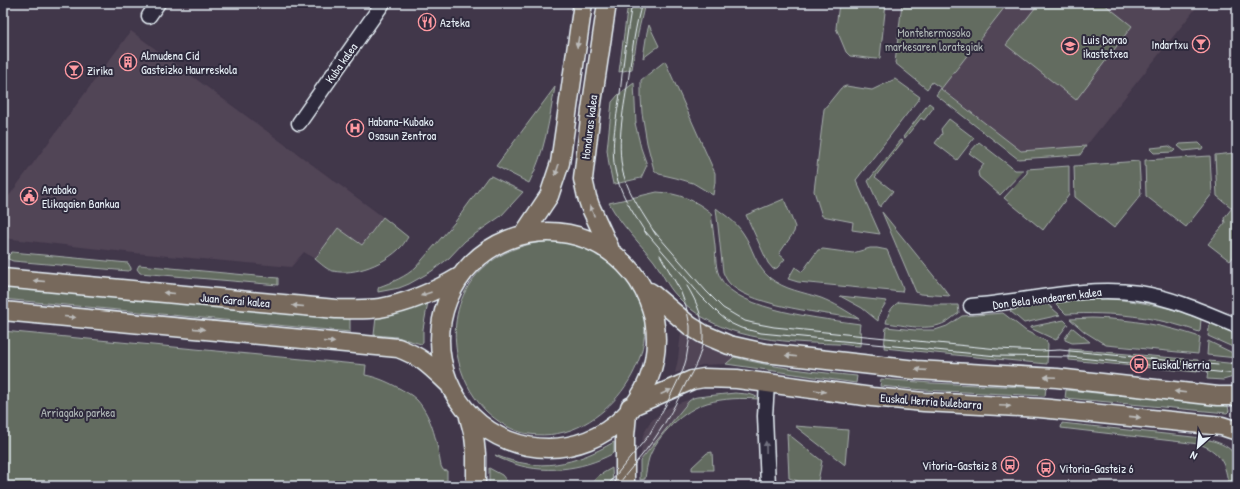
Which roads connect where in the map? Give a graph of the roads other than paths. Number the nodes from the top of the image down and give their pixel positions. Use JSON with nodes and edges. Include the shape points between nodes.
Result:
{"nodes":[{"id":1,"x":158,"y":3,"type":"edge"},
{"id":2,"x":383,"y":3,"type":"edge"},
{"id":3,"x":583,"y":3,"type":"edge"},
{"id":4,"x":607,"y":3,"type":"edge"},
{"id":5,"x":149,"y":16,"type":"dead end"},
{"id":6,"x":299,"y":123,"type":"dead end"},
{"id":7,"x":523,"y":235,"type":"junction"},
{"id":8,"x":609,"y":247,"type":"junction"},
{"id":9,"x":461,"y":276,"type":"junction"},
{"id":10,"x":3,"y":278,"type":"edge"},
{"id":11,"x":650,"y":292,"type":"junction"},
{"id":12,"x":970,"y":306,"type":"dead end"},
{"id":13,"x":3,"y":311,"type":"edge"},
{"id":14,"x":1237,"y":326,"type":"edge"},
{"id":15,"x":448,"y":383,"type":"junction"},
{"id":16,"x":768,"y":384,"type":"junction"},
{"id":17,"x":1237,"y":396,"type":"edge"},
{"id":18,"x":629,"y":410,"type":"junction"},
{"id":19,"x":469,"y":417,"type":"junction"},
{"id":20,"x":1237,"y":431,"type":"edge"},
{"id":21,"x":476,"y":486,"type":"edge"},
{"id":22,"x":625,"y":486,"type":"edge"},
{"id":23,"x":768,"y":486,"type":"edge"}],
"edges":[{"from":1,"to":5,"type":"street"},
{"from":2,"to":6,"type":"street","name":"Kuba kalea"},
{"from":3,"to":7,"type":"main road","name":"Honduras kalea","one_way":true,"via":[[560,162],[549,196]]},
{"from":8,"to":4,"type":"main road","name":"Honduras kalea","one_way":true,"via":[[590,206],[583,178]]},
{"from":7,"to":8,"type":"main road","via":[[545,231],[567,232]]},
{"from":7,"to":9,"type":"main road","via":[[486,252]]},
{"from":8,"to":11,"type":"main road","via":[[639,274]]},
{"from":9,"to":10,"type":"main road","name":"Juan Garai kalea","one_way":true,"via":[[444,286],[401,302],[357,310]]},
{"from":9,"to":15,"type":"main road","via":[[449,298],[443,317],[442,356]]},
{"from":17,"to":11,"type":"main road","one_way":true,"via":[[1057,378],[885,368],[765,353],[729,345],[703,334]]},
{"from":11,"to":18,"type":"main road","via":[[656,313],[654,350],[642,385]]},
{"from":12,"to":14,"type":"street","name":"Don Bela kondearen kalea","via":[[1055,294],[1121,291],[1171,301]]},
{"from":13,"to":15,"type":"main road","one_way":true,"via":[[398,348],[427,362]]},
{"from":15,"to":19,"type":"main road"},
{"from":18,"to":16,"type":"main road","name":"Euskal Herria bulebarra","one_way":true,"via":[[687,382],[704,378],[737,379]]},
{"from":16,"to":20,"type":"main road","name":"Euskal Herria bulebarra","one_way":true,"via":[[872,398],[1048,408],[1180,421],[1222,426]]},
{"from":23,"to":16,"type":"street","one_way":true,"via":[[765,416]]},
{"from":18,"to":19,"type":"main road","via":[[596,435],[570,446],[541,450],[511,445],[487,433]]},
{"from":18,"to":22,"type":"main road","via":[[625,436]]},
{"from":19,"to":21,"type":"main road","via":[[476,454]]}]}
